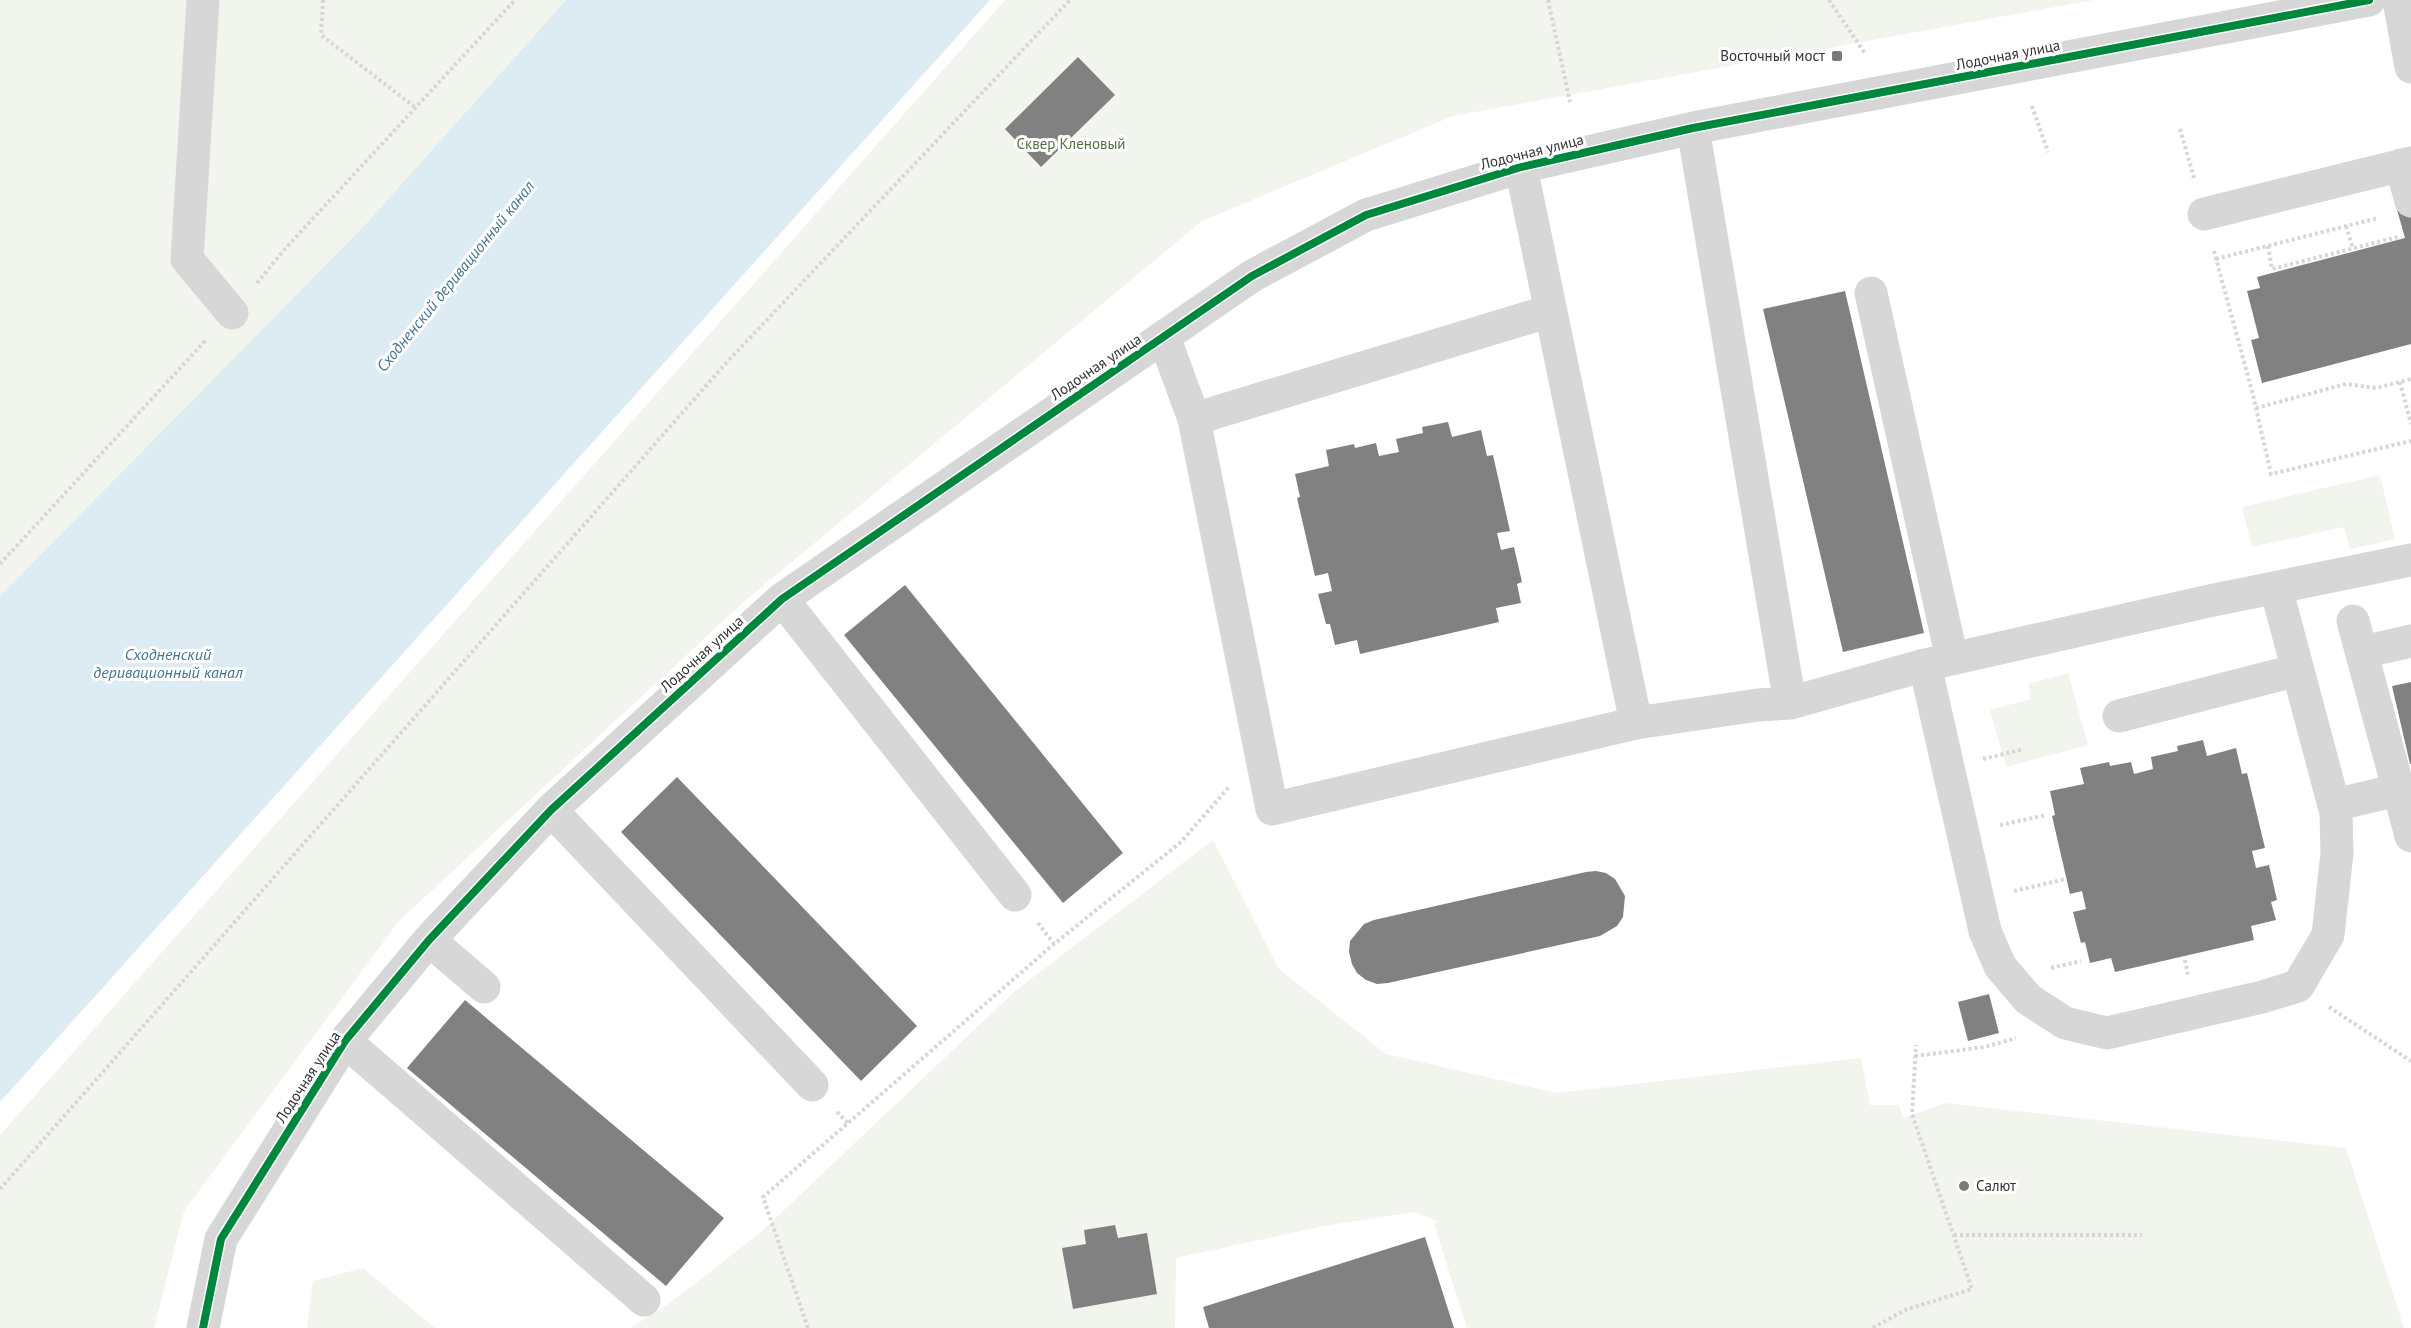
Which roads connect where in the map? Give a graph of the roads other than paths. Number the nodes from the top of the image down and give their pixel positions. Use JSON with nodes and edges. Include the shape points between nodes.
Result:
{"nodes":[{"id":1,"x":202,"y":0,"type":"edge"},
{"id":2,"x":2369,"y":0,"type":"edge"},
{"id":3,"x":2399,"y":0,"type":"edge"},
{"id":4,"x":2411,"y":67,"type":"edge"},
{"id":5,"x":1693,"y":128,"type":"junction"},
{"id":6,"x":2406,"y":164,"type":"edge"},
{"id":7,"x":1521,"y":167,"type":"junction"},
{"id":8,"x":2204,"y":214,"type":"road end"},
{"id":9,"x":2398,"y":217,"type":"edge"},
{"id":10,"x":1871,"y":293,"type":"dead end"},
{"id":11,"x":1550,"y":311,"type":"junction"},
{"id":12,"x":232,"y":313,"type":"road end"},
{"id":13,"x":1164,"y":337,"type":"junction"},
{"id":14,"x":1194,"y":419,"type":"junction"},
{"id":15,"x":2411,"y":560,"type":"edge"},
{"id":16,"x":2276,"y":588,"type":"junction"},
{"id":17,"x":782,"y":599,"type":"junction"},
{"id":18,"x":2353,"y":621,"type":"dead end"},
{"id":19,"x":2411,"y":641,"type":"edge"},
{"id":20,"x":2362,"y":652,"type":"junction"},
{"id":21,"x":1938,"y":662,"type":"junction"},
{"id":22,"x":2298,"y":670,"type":"junction"},
{"id":23,"x":1790,"y":703,"type":"junction"},
{"id":24,"x":2119,"y":716,"type":"dead end"},
{"id":25,"x":1636,"y":723,"type":"junction"},
{"id":26,"x":2398,"y":790,"type":"junction"},
{"id":27,"x":2334,"y":805,"type":"junction"},
{"id":28,"x":551,"y":810,"type":"junction"},
{"id":29,"x":2411,"y":836,"type":"edge"},
{"id":30,"x":1015,"y":894,"type":"dead end"},
{"id":31,"x":429,"y":940,"type":"junction"},
{"id":32,"x":484,"y":987,"type":"dead end"},
{"id":33,"x":345,"y":1041,"type":"junction"},
{"id":34,"x":812,"y":1085,"type":"dead end"},
{"id":35,"x":644,"y":1300,"type":"dead end"},
{"id":36,"x":203,"y":1328,"type":"edge"}],
"edges":[{"from":1,"to":12,"type":"street","via":[[187,259]]},
{"from":2,"to":5,"type":"street","name":"Лодочная улица"},
{"from":3,"to":4,"type":"street"},
{"from":5,"to":7,"type":"street","name":"Лодочная улица"},
{"from":5,"to":23,"type":"street"},
{"from":6,"to":8,"type":"street"},
{"from":6,"to":9,"type":"street"},
{"from":7,"to":11,"type":"street"},
{"from":7,"to":13,"type":"street","name":"Лодочная улица","via":[[1366,214],[1252,276]]},
{"from":10,"to":21,"type":"street"},
{"from":11,"to":14,"type":"street"},
{"from":11,"to":25,"type":"street"},
{"from":13,"to":14,"type":"street"},
{"from":13,"to":17,"type":"street","name":"Лодочная улица"},
{"from":14,"to":25,"type":"street","via":[[1272,809]]},
{"from":15,"to":16,"type":"street"},
{"from":16,"to":21,"type":"street"},
{"from":16,"to":22,"type":"street"},
{"from":17,"to":28,"type":"street","name":"Лодочная улица"},
{"from":17,"to":30,"type":"street"},
{"from":18,"to":20,"type":"street"},
{"from":19,"to":20,"type":"street"},
{"from":20,"to":26,"type":"street"},
{"from":21,"to":23,"type":"street"},
{"from":21,"to":27,"type":"street","via":[[1985,931],[2000,966],[2028,999],[2065,1023],[2107,1033],[2298,986],[2328,934],[2337,853]]},
{"from":22,"to":24,"type":"street"},
{"from":22,"to":27,"type":"street"},
{"from":23,"to":25,"type":"street"},
{"from":26,"to":27,"type":"street"},
{"from":26,"to":29,"type":"street"},
{"from":28,"to":31,"type":"street","name":"Лодочная улица"},
{"from":28,"to":34,"type":"street"},
{"from":31,"to":32,"type":"street"},
{"from":31,"to":33,"type":"street","name":"Лодочная улица"},
{"from":33,"to":35,"type":"street"},
{"from":33,"to":36,"type":"street","name":"Лодочная улица","via":[[221,1239]]}]}
